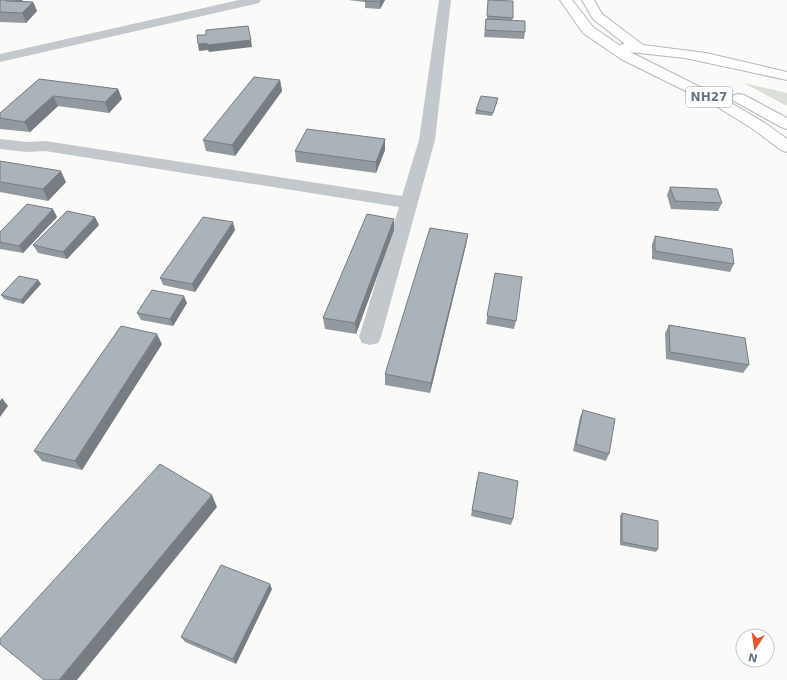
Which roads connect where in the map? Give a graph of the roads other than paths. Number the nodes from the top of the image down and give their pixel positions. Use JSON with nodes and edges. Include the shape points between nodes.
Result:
{"nodes":[{"id":1,"x":255,"y":0,"type":"edge"},
{"id":2,"x":445,"y":0,"type":"edge"},
{"id":3,"x":566,"y":0,"type":"edge"},
{"id":4,"x":588,"y":0,"type":"edge"},
{"id":5,"x":608,"y":25,"type":"junction"},
{"id":6,"x":640,"y":48,"type":"junction"},
{"id":7,"x":621,"y":52,"type":"junction"},
{"id":8,"x":656,"y":56,"type":"junction"},
{"id":9,"x":0,"y":58,"type":"edge"},
{"id":10,"x":700,"y":67,"type":"junction"},
{"id":11,"x":787,"y":76,"type":"edge"},
{"id":12,"x":787,"y":124,"type":"edge"},
{"id":13,"x":0,"y":144,"type":"edge"},
{"id":14,"x":787,"y":147,"type":"edge"},
{"id":15,"x":409,"y":203,"type":"junction"},
{"id":16,"x":370,"y":337,"type":"dead end"}],
"edges":[{"from":1,"to":9,"type":"street"},
{"from":2,"to":15,"type":"street","via":[[427,140]]},
{"from":3,"to":7,"type":"highway","number":"NH27","via":[[588,30]]},
{"from":4,"to":5,"type":"highway","number":"NH27","via":[[597,16]]},
{"from":5,"to":6,"type":"highway","number":"NH27"},
{"from":5,"to":10,"type":"highway","via":[[674,46]]},
{"from":6,"to":7,"type":"highway","number":"NH27"},
{"from":6,"to":8,"type":"highway","number":"NH27"},
{"from":6,"to":10,"type":"highway","number":"NH27"},
{"from":7,"to":8,"type":"highway","number":"NH27"},
{"from":7,"to":14,"type":"highway","number":"NH27","via":[[721,103]]},
{"from":8,"to":10,"type":"highway","number":"NH27"},
{"from":8,"to":10,"type":"highway","number":"NH27"},
{"from":10,"to":11,"type":"highway","number":"NH27","via":[[747,66]]},
{"from":10,"to":12,"type":"highway","number":"NH27","via":[[735,96]]},
{"from":13,"to":15,"type":"street","via":[[45,146]]},
{"from":15,"to":16,"type":"street"}]}
